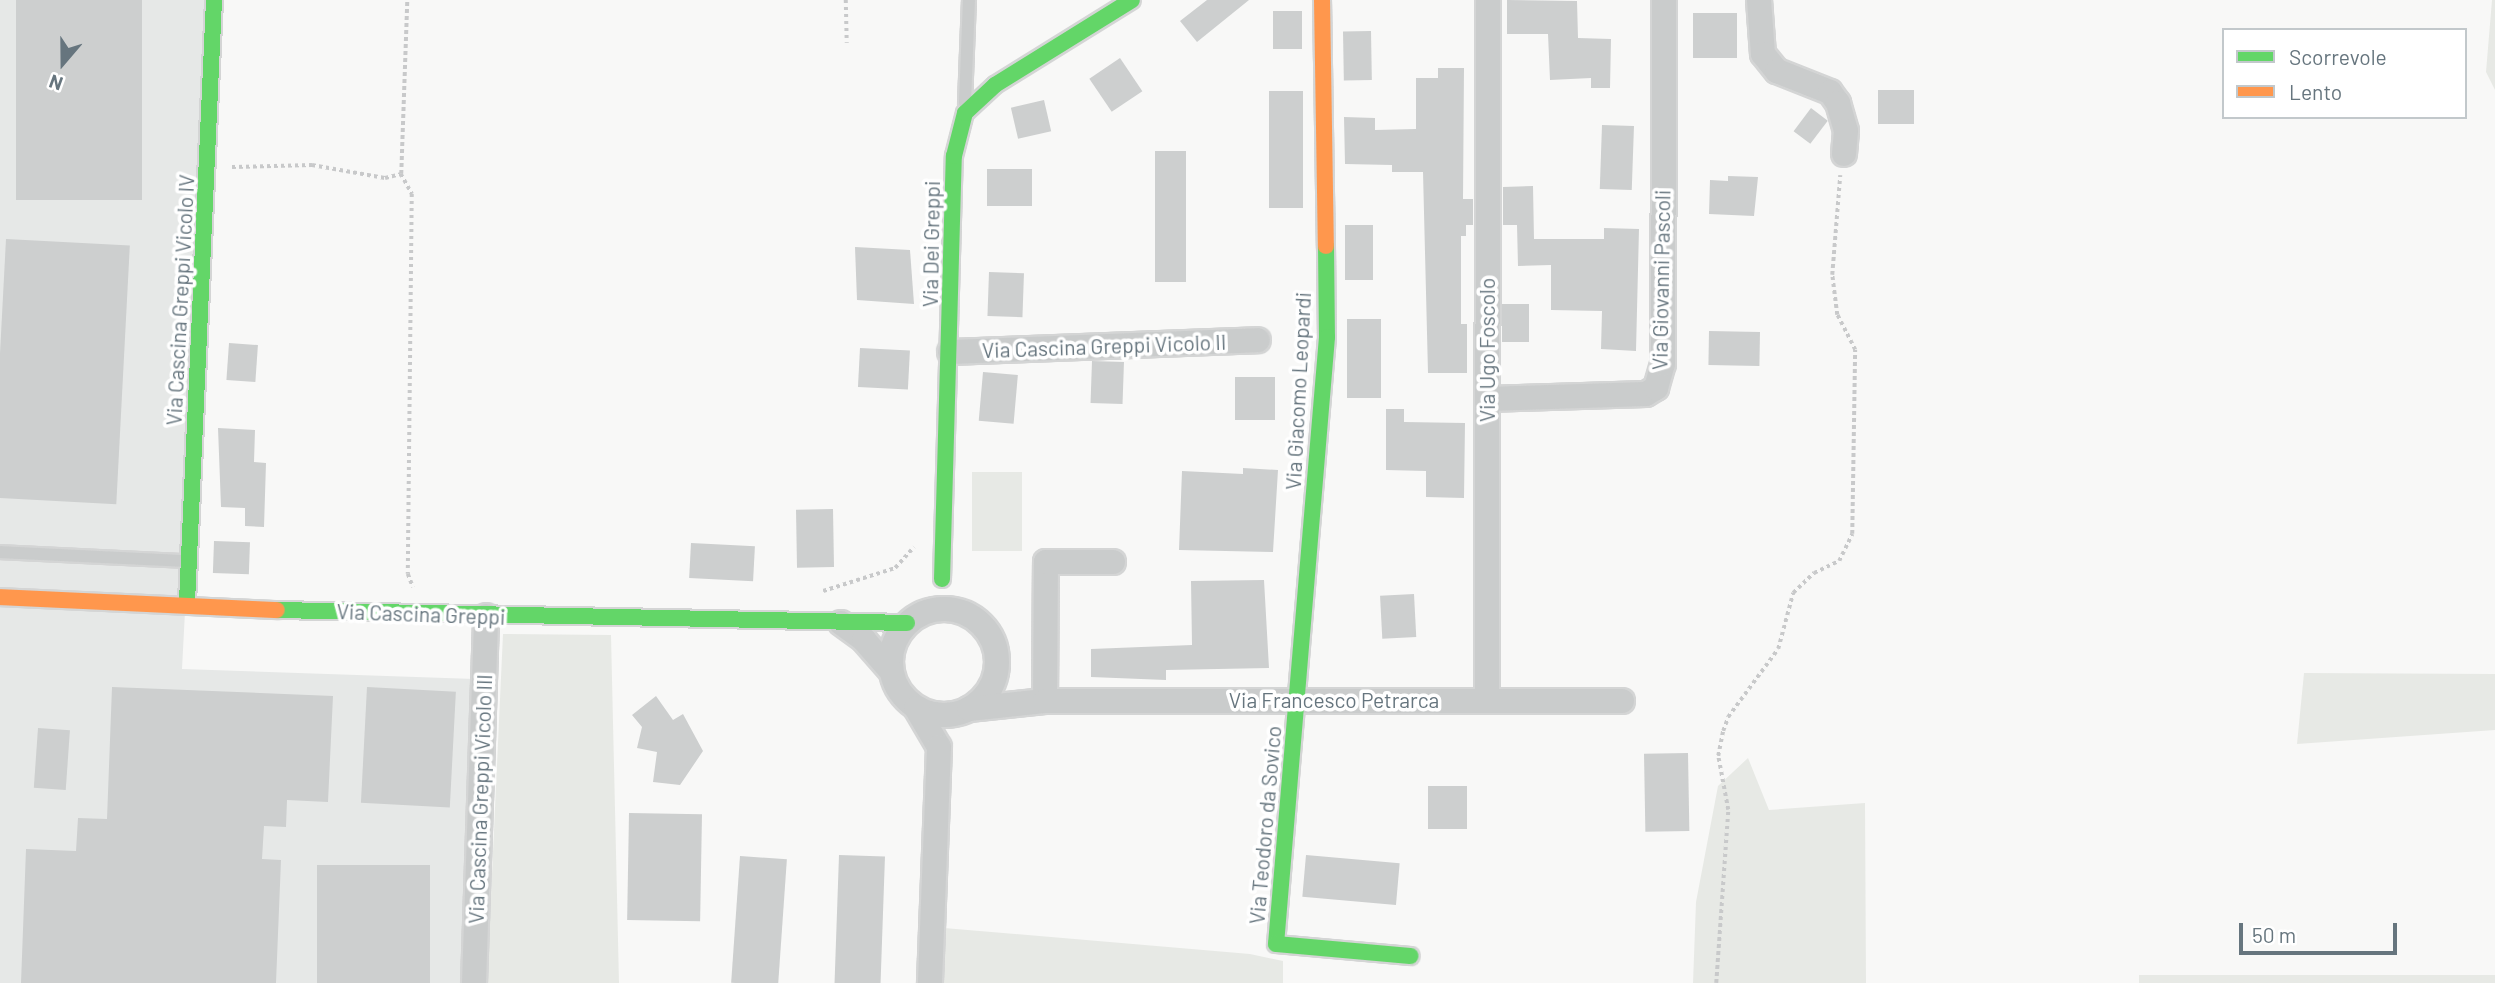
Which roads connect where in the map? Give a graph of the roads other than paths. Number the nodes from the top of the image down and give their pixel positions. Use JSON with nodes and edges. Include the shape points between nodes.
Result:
{"nodes":[{"id":1,"x":214,"y":0,"type":"edge"},
{"id":2,"x":969,"y":0,"type":"edge"},
{"id":3,"x":1132,"y":0,"type":"edge"},
{"id":4,"x":1322,"y":0,"type":"edge"},
{"id":5,"x":1488,"y":0,"type":"edge"},
{"id":6,"x":1664,"y":0,"type":"edge"},
{"id":7,"x":1759,"y":0,"type":"edge"},
{"id":8,"x":965,"y":113,"type":"junction"},
{"id":9,"x":1844,"y":154,"type":"road end"},
{"id":10,"x":1258,"y":340,"type":"dead end"},
{"id":11,"x":950,"y":352,"type":"junction"},
{"id":12,"x":1487,"y":400,"type":"junction"},
{"id":13,"x":0,"y":552,"type":"edge"},
{"id":14,"x":189,"y":561,"type":"junction"},
{"id":15,"x":1114,"y":562,"type":"dead end"},
{"id":16,"x":942,"y":579,"type":"junction"},
{"id":17,"x":0,"y":597,"type":"edge"},
{"id":18,"x":187,"y":602,"type":"junction"},
{"id":19,"x":968,"y":615,"type":"junction"},
{"id":20,"x":486,"y":616,"type":"junction"},
{"id":21,"x":915,"y":618,"type":"junction"},
{"id":22,"x":841,"y":623,"type":"junction"},
{"id":23,"x":997,"y":662,"type":"junction"},
{"id":24,"x":891,"y":671,"type":"junction"},
{"id":25,"x":1296,"y":700,"type":"junction"},
{"id":26,"x":1487,"y":700,"type":"junction"},
{"id":27,"x":1045,"y":701,"type":"junction"},
{"id":28,"x":1622,"y":701,"type":"dead end"},
{"id":29,"x":916,"y":708,"type":"junction"},
{"id":30,"x":966,"y":710,"type":"junction"},
{"id":31,"x":939,"y":747,"type":"junction"},
{"id":32,"x":1410,"y":956,"type":"dead end"},
{"id":33,"x":474,"y":983,"type":"edge"},
{"id":34,"x":930,"y":983,"type":"edge"}],
"edges":[{"from":1,"to":14,"type":"street","name":"Via Cascina Greppi Vicolo IV"},
{"from":2,"to":8,"type":"lane"},
{"from":3,"to":8,"type":"street","via":[[995,85]]},
{"from":4,"to":25,"type":"street","name":"Via Giacomo Leopardi","via":[[1327,337]]},
{"from":5,"to":12,"type":"street","name":"Via Ugo Foscolo"},
{"from":6,"to":12,"type":"street","name":"Via Giovanni Pascoli","via":[[1663,364],[1656,388],[1646,394]]},
{"from":7,"to":9,"type":"street","via":[[1763,54],[1777,71],[1830,92],[1846,131]]},
{"from":8,"to":11,"type":"street","name":"Via Dei Greppi","via":[[954,156]]},
{"from":10,"to":11,"type":"street","name":"Via Cascina Greppi Vicolo II"},
{"from":11,"to":16,"type":"street","name":"Via Dei Greppi"},
{"from":12,"to":26,"type":"street","name":"Via Ugo Foscolo"},
{"from":13,"to":14,"type":"lane"},
{"from":14,"to":18,"type":"street","name":"Via Cascina Greppi Vicolo IV"},
{"from":15,"to":27,"type":"street","via":[[1046,562]]},
{"from":16,"to":19,"type":"street"},
{"from":16,"to":21,"type":"street"},
{"from":17,"to":18,"type":"street","name":"Via Cascina Greppi"},
{"from":18,"to":20,"type":"street","name":"Via Cascina Greppi"},
{"from":19,"to":21,"type":"street","via":[[939,609]]},
{"from":19,"to":23,"type":"street","via":[[990,636]]},
{"from":20,"to":22,"type":"street","name":"Via Cascina Greppi","via":[[803,617]]},
{"from":20,"to":33,"type":"street","name":"Via Cascina Greppi Vicolo III"},
{"from":21,"to":22,"type":"street","name":"Via Cascina Greppi"},
{"from":21,"to":24,"type":"street","via":[[891,653]]},
{"from":22,"to":24,"type":"street","via":[[864,640]]},
{"from":23,"to":27,"type":"street","name":"Via Francesco Petrarca","via":[[1018,689]]},
{"from":23,"to":30,"type":"street","via":[[994,681]]},
{"from":24,"to":29,"type":"street","via":[[905,699]]},
{"from":25,"to":26,"type":"street","name":"Via Francesco Petrarca"},
{"from":25,"to":27,"type":"street","name":"Via Francesco Petrarca"},
{"from":25,"to":32,"type":"street","name":"Via Teodoro da Sovico","via":[[1276,944]]},
{"from":26,"to":28,"type":"street","name":"Via Francesco Petrarca"},
{"from":27,"to":30,"type":"street","name":"Via Francesco Petrarca"},
{"from":29,"to":30,"type":"street","via":[[934,715]]},
{"from":29,"to":31,"type":"street"},
{"from":30,"to":31,"type":"street"},
{"from":31,"to":34,"type":"street"}]}
